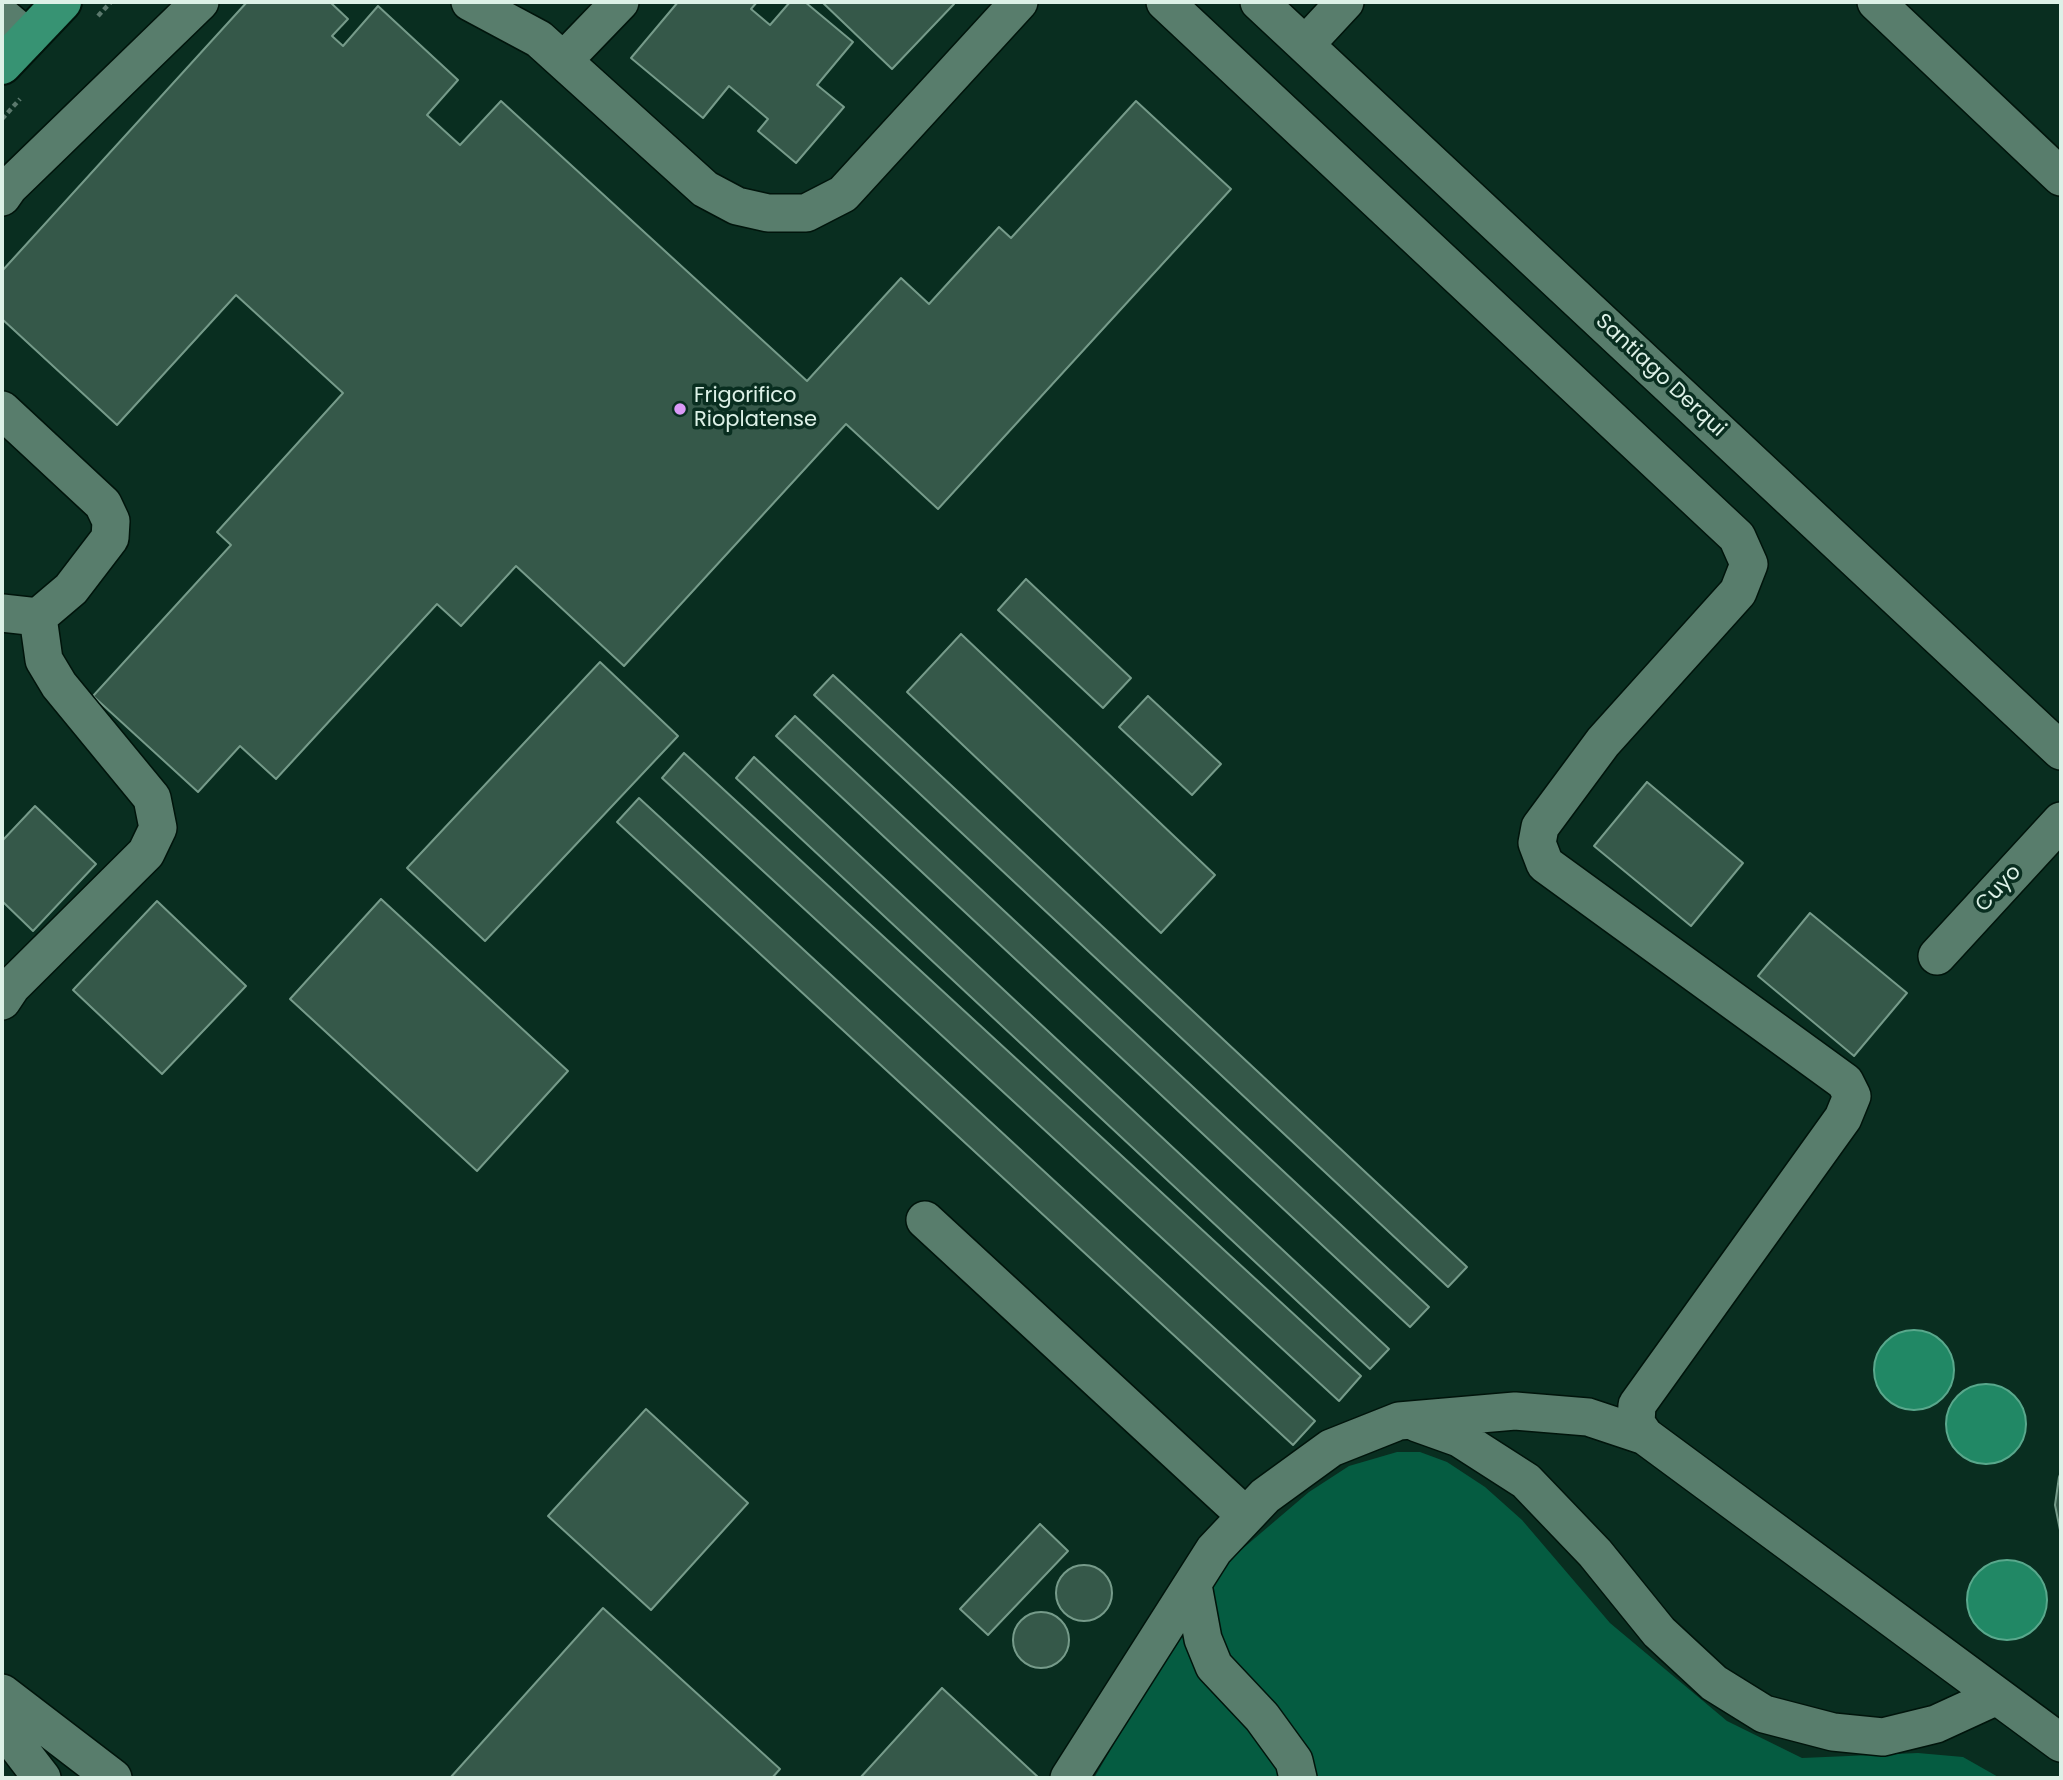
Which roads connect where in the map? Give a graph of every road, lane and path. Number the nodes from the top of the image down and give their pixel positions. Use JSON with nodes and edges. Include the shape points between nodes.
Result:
{"nodes":[{"id":1,"x":62,"y":2,"type":"edge"},
{"id":2,"x":200,"y":2,"type":"edge"},
{"id":3,"x":470,"y":2,"type":"edge"},
{"id":4,"x":621,"y":2,"type":"edge"},
{"id":5,"x":1019,"y":2,"type":"edge"},
{"id":6,"x":1165,"y":2,"type":"edge"},
{"id":7,"x":1259,"y":2,"type":"edge"},
{"id":8,"x":1345,"y":2,"type":"edge"},
{"id":9,"x":1877,"y":2,"type":"edge"},
{"id":10,"x":15,"y":27,"type":"edge"},
{"id":11,"x":1305,"y":45,"type":"junction"},
{"id":12,"x":564,"y":60,"type":"junction"},
{"id":13,"x":2,"y":65,"type":"edge"},
{"id":14,"x":2061,"y":177,"type":"edge"},
{"id":15,"x":2,"y":197,"type":"edge"},
{"id":16,"x":2,"y":410,"type":"edge"},
{"id":17,"x":2,"y":613,"type":"edge"},
{"id":18,"x":38,"y":617,"type":"junction"},
{"id":19,"x":2061,"y":751,"type":"edge"},
{"id":20,"x":2061,"y":821,"type":"edge"},
{"id":21,"x":1937,"y":956,"type":"dead end"},
{"id":22,"x":2,"y":1000,"type":"edge"},
{"id":23,"x":925,"y":1220,"type":"dead end"},
{"id":24,"x":1409,"y":1420,"type":"junction"},
{"id":25,"x":1645,"y":1436,"type":"junction"},
{"id":26,"x":1246,"y":1516,"type":"junction"},
{"id":27,"x":1192,"y":1585,"type":"junction"},
{"id":28,"x":2,"y":1693,"type":"edge"},
{"id":29,"x":1997,"y":1696,"type":"junction"},
{"id":30,"x":2,"y":1726,"type":"edge"},
{"id":31,"x":2061,"y":1743,"type":"edge"},
{"id":32,"x":42,"y":1778,"type":"edge"},
{"id":33,"x":113,"y":1778,"type":"edge"},
{"id":34,"x":1069,"y":1778,"type":"edge"},
{"id":35,"x":1298,"y":1778,"type":"edge"}],
"edges":[{"from":1,"to":10,"type":"main road"},
{"from":2,"to":15,"type":"street"},
{"from":3,"to":12,"type":"street","via":[[539,38]]},
{"from":4,"to":12,"type":"street"},
{"from":5,"to":12,"type":"street","via":[[843,194],[806,213],[768,213],[737,206],[705,189]]},
{"from":6,"to":25,"type":"street","via":[[1737,537],[1749,564],[1738,592],[1603,742],[1540,827],[1536,843],[1545,864],[1846,1082],[1852,1096],[1843,1118],[1637,1405],[1636,1423]]},
{"from":7,"to":11,"type":"street","name":"Santiago Derqui"},
{"from":8,"to":11,"type":"street"},
{"from":9,"to":14,"type":"street"},
{"from":10,"to":13,"type":"main road"},
{"from":11,"to":19,"type":"street","name":"Santiago Derqui"},
{"from":16,"to":18,"type":"street","via":[[103,504],[110,521],[110,538],[71,589]]},
{"from":17,"to":18,"type":"street"},
{"from":18,"to":22,"type":"street","via":[[44,660],[59,685],[152,797],[158,828],[145,853]]},
{"from":20,"to":21,"type":"street","name":"Cuyo"},
{"from":23,"to":26,"type":"street"},
{"from":24,"to":25,"type":"street","via":[[1516,1411],[1588,1417]]},
{"from":24,"to":26,"type":"street","via":[[1331,1448],[1265,1496]]},
{"from":24,"to":29,"type":"street","via":[[1459,1438],[1526,1481],[1595,1553],[1659,1632],[1714,1684],[1764,1714],[1833,1732],[1883,1737],[1936,1724]]},
{"from":25,"to":29,"type":"street"},
{"from":26,"to":27,"type":"street","via":[[1214,1550]]},
{"from":27,"to":34,"type":"street"},
{"from":27,"to":35,"type":"street","via":[[1203,1639],[1214,1666],[1262,1717],[1294,1761]]},
{"from":28,"to":33,"type":"street"},
{"from":29,"to":31,"type":"street"},
{"from":30,"to":32,"type":"street"}]}
